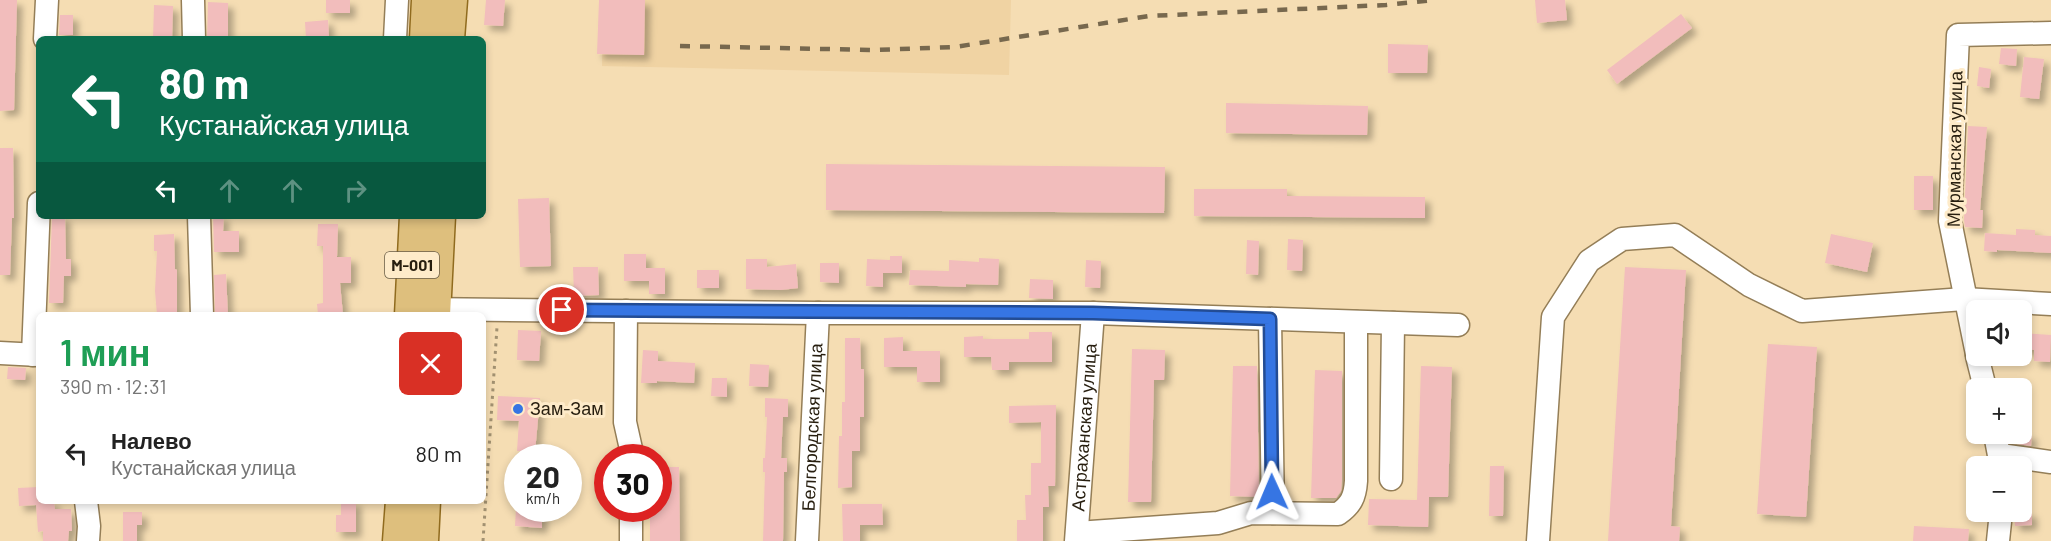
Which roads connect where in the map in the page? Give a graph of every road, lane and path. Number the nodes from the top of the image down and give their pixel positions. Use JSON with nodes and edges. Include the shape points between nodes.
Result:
{"nodes":[{"id":1,"x":47,"y":0,"type":"edge"},
{"id":2,"x":193,"y":0,"type":"edge"},
{"id":3,"x":397,"y":0,"type":"edge"},
{"id":4,"x":426,"y":0,"type":"edge"},
{"id":5,"x":453,"y":0,"type":"edge"},
{"id":6,"x":2051,"y":33,"type":"edge"},
{"id":7,"x":45,"y":36,"type":"edge"},
{"id":8,"x":194,"y":36,"type":"edge"},
{"id":9,"x":395,"y":36,"type":"edge"},
{"id":10,"x":424,"y":36,"type":"edge"},
{"id":11,"x":450,"y":36,"type":"edge"},
{"id":12,"x":39,"y":219,"type":"edge"},
{"id":13,"x":199,"y":219,"type":"edge"},
{"id":14,"x":414,"y":219,"type":"edge"},
{"id":15,"x":440,"y":219,"type":"edge"},
{"id":16,"x":1964,"y":299,"type":"junction"},
{"id":17,"x":2051,"y":304,"type":"edge"},
{"id":18,"x":1966,"y":308,"type":"edge"},
{"id":19,"x":498,"y":310,"type":"junction"},
{"id":20,"x":626,"y":311,"type":"junction"},
{"id":21,"x":37,"y":312,"type":"edge"},
{"id":22,"x":202,"y":312,"type":"edge"},
{"id":23,"x":423,"y":312,"type":"edge"},
{"id":24,"x":818,"y":313,"type":"junction"},
{"id":25,"x":1093,"y":313,"type":"junction"},
{"id":26,"x":1270,"y":319,"type":"junction"},
{"id":27,"x":1356,"y":322,"type":"junction"},
{"id":28,"x":1393,"y":323,"type":"junction"},
{"id":29,"x":1458,"y":325,"type":"dead end"},
{"id":30,"x":0,"y":353,"type":"edge"},
{"id":31,"x":36,"y":355,"type":"edge"},
{"id":32,"x":630,"y":444,"type":"edge"},
{"id":33,"x":1999,"y":452,"type":"edge"},
{"id":34,"x":2051,"y":462,"type":"edge"},
{"id":35,"x":1391,"y":479,"type":"dead end"},
{"id":36,"x":486,"y":495,"type":"edge"},
{"id":37,"x":86,"y":504,"type":"edge"},
{"id":38,"x":400,"y":504,"type":"edge"},
{"id":39,"x":426,"y":504,"type":"edge"},
{"id":40,"x":485,"y":504,"type":"edge"},
{"id":41,"x":1273,"y":513,"type":"junction"},
{"id":42,"x":631,"y":522,"type":"edge"},
{"id":43,"x":2000,"y":522,"type":"edge"},
{"id":44,"x":1076,"y":537,"type":"edge"},
{"id":45,"x":88,"y":541,"type":"edge"},
{"id":46,"x":398,"y":541,"type":"edge"},
{"id":47,"x":424,"y":541,"type":"edge"},
{"id":48,"x":483,"y":541,"type":"edge"},
{"id":49,"x":631,"y":541,"type":"edge"},
{"id":50,"x":807,"y":541,"type":"edge"},
{"id":51,"x":1538,"y":541,"type":"edge"},
{"id":52,"x":1998,"y":541,"type":"edge"}],
"edges":[{"from":1,"to":7,"type":"street"},
{"from":2,"to":8,"type":"street"},
{"from":3,"to":9,"type":"street"},
{"from":4,"to":10,"type":"main road"},
{"from":5,"to":11,"type":"main road"},
{"from":6,"to":16,"type":"street","name":"Мурманская улица","via":[[1958,35],[1950,221]]},
{"from":12,"to":21,"type":"street"},
{"from":13,"to":22,"type":"street"},
{"from":14,"to":23,"type":"main road","number":"M-001"},
{"from":15,"to":23,"type":"main road","number":"M-001"},
{"from":16,"to":17,"type":"street"},
{"from":16,"to":18,"type":"street","name":"Мурманская улица"},
{"from":16,"to":51,"type":"street","via":[[1802,311],[1749,285],[1675,235],[1622,239],[1589,261],[1553,317]]},
{"from":19,"to":20,"type":"street"},
{"from":19,"to":23,"type":"street"},
{"from":19,"to":36,"type":"path"},
{"from":20,"to":24,"type":"street"},
{"from":20,"to":32,"type":"street","via":[[625,422]]},
{"from":24,"to":25,"type":"street"},
{"from":24,"to":50,"type":"street","name":"Белгородская улица"},
{"from":25,"to":26,"type":"street"},
{"from":25,"to":44,"type":"street","name":"Астраханская улица"},
{"from":26,"to":27,"type":"street"},
{"from":26,"to":41,"type":"street"},
{"from":27,"to":28,"type":"street"},
{"from":27,"to":41,"type":"street","via":[[1355,496],[1338,514]]},
{"from":28,"to":29,"type":"street"},
{"from":28,"to":35,"type":"street"},
{"from":30,"to":31,"type":"street"},
{"from":33,"to":34,"type":"street"},
{"from":37,"to":45,"type":"street"},
{"from":38,"to":46,"type":"main road"},
{"from":39,"to":47,"type":"main road"},
{"from":40,"to":48,"type":"path"},
{"from":41,"to":44,"type":"street","via":[[1251,513],[1218,523]]},
{"from":42,"to":49,"type":"street"},
{"from":43,"to":52,"type":"street"}]}
